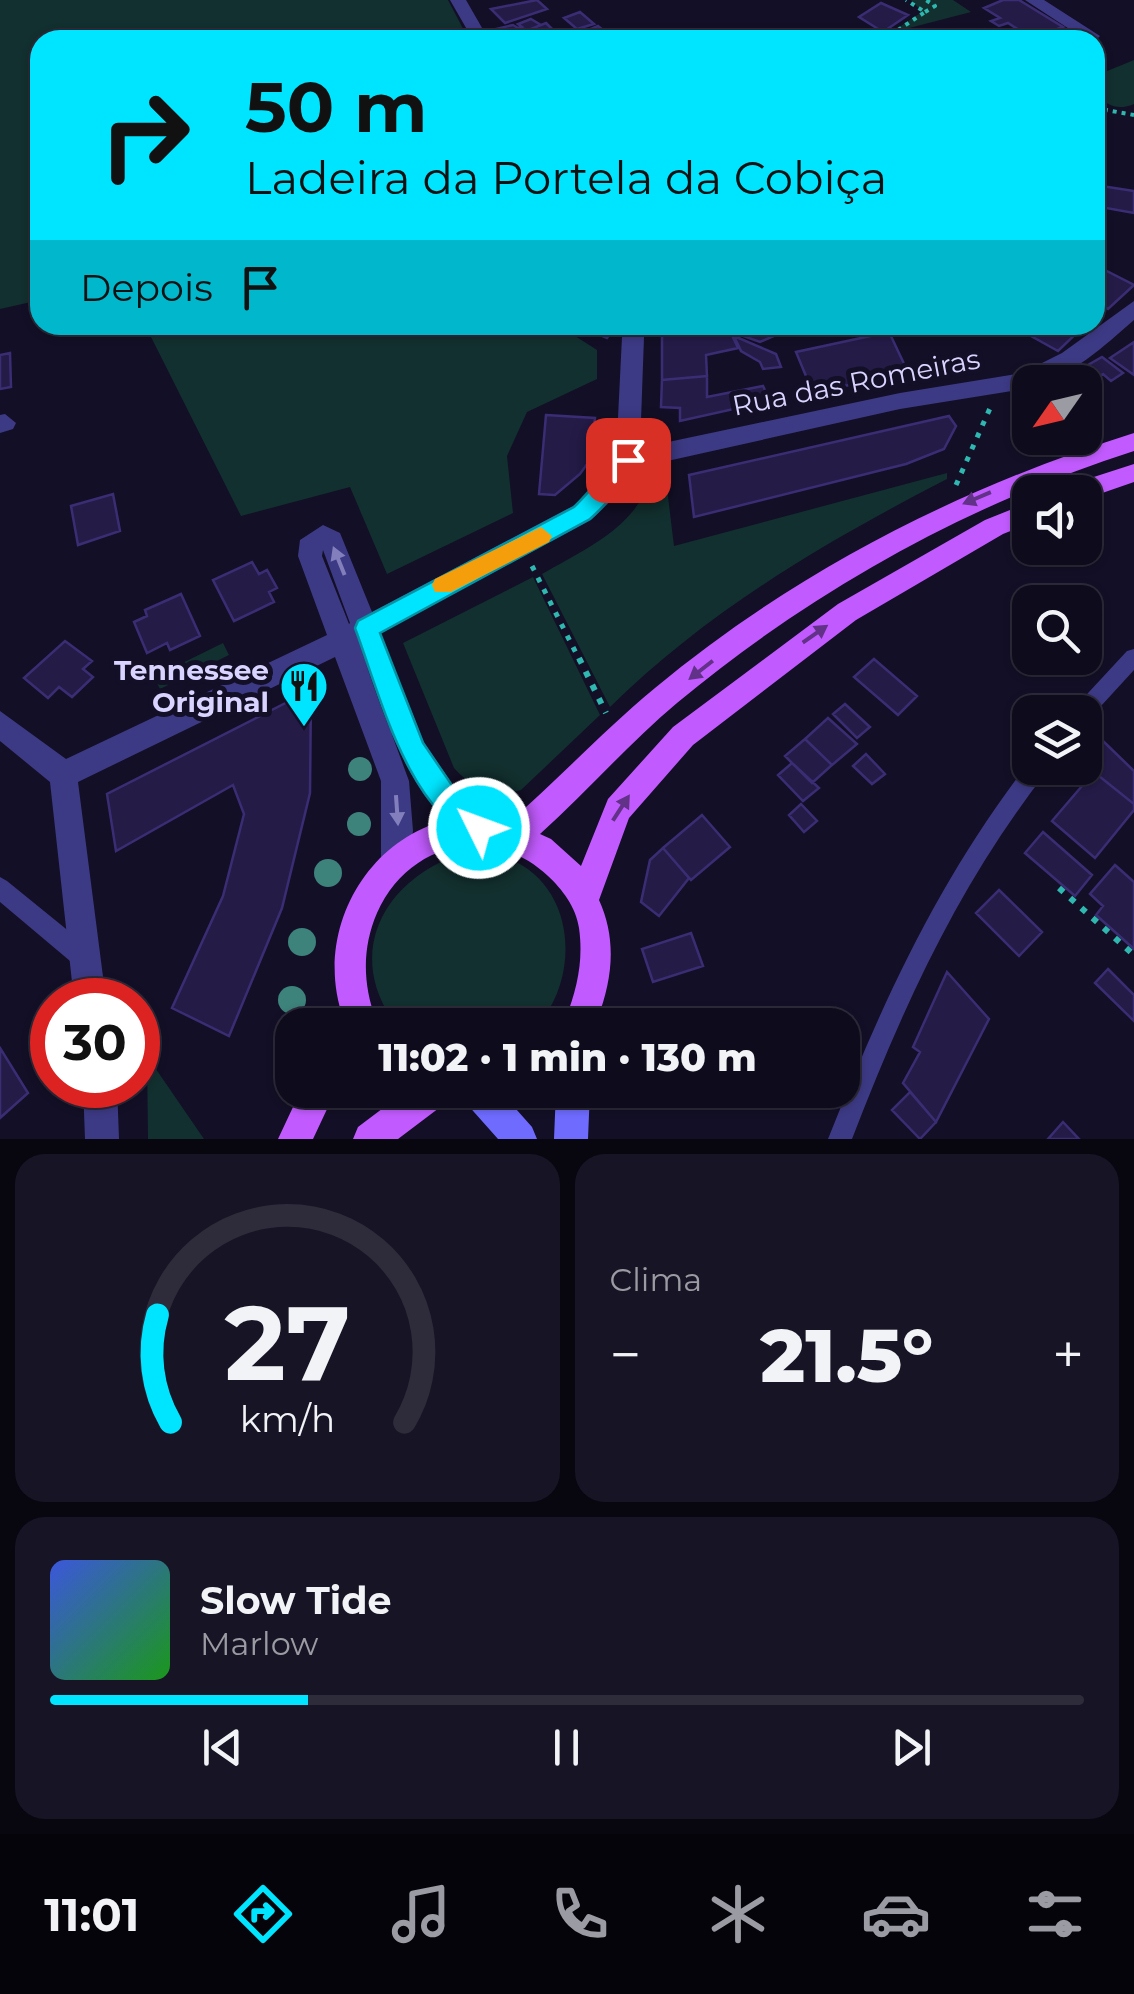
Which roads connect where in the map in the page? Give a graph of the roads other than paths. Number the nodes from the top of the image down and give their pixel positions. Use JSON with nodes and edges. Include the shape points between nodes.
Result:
{"nodes":[{"id":1,"x":458,"y":0,"type":"edge"},
{"id":2,"x":1032,"y":0,"type":"edge"},
{"id":3,"x":474,"y":30,"type":"edge"},
{"id":4,"x":1082,"y":30,"type":"edge"},
{"id":5,"x":1134,"y":308,"type":"edge"},
{"id":6,"x":1105,"y":333,"type":"edge"},
{"id":7,"x":634,"y":335,"type":"edge"},
{"id":8,"x":1103,"y":335,"type":"edge"},
{"id":9,"x":1134,"y":442,"type":"edge"},
{"id":10,"x":628,"y":460,"type":"junction"},
{"id":11,"x":1134,"y":473,"type":"edge"},
{"id":12,"x":1102,"y":484,"type":"edge"},
{"id":13,"x":1012,"y":520,"type":"edge"},
{"id":14,"x":355,"y":634,"type":"junction"},
{"id":15,"x":1134,"y":657,"type":"edge"},
{"id":16,"x":1099,"y":695,"type":"edge"},
{"id":17,"x":0,"y":724,"type":"edge"},
{"id":18,"x":63,"y":775,"type":"junction"},
{"id":19,"x":1025,"y":785,"type":"edge"},
{"id":20,"x":479,"y":828,"type":"junction"},
{"id":21,"x":518,"y":834,"type":"junction"},
{"id":22,"x":396,"y":860,"type":"junction"},
{"id":23,"x":0,"y":888,"type":"edge"},
{"id":24,"x":585,"y":896,"type":"junction"},
{"id":25,"x":86,"y":960,"type":"junction"},
{"id":26,"x":88,"y":978,"type":"edge"},
{"id":27,"x":350,"y":988,"type":"junction"},
{"id":28,"x":345,"y":1008,"type":"edge"},
{"id":29,"x":356,"y":1008,"type":"edge"},
{"id":30,"x":586,"y":1008,"type":"edge"},
{"id":31,"x":102,"y":1108,"type":"edge"},
{"id":32,"x":310,"y":1108,"type":"edge"},
{"id":33,"x":411,"y":1108,"type":"edge"},
{"id":34,"x":493,"y":1108,"type":"edge"},
{"id":35,"x":572,"y":1108,"type":"edge"},
{"id":36,"x":102,"y":1139,"type":"edge"},
{"id":37,"x":295,"y":1139,"type":"edge"},
{"id":38,"x":370,"y":1139,"type":"edge"},
{"id":39,"x":520,"y":1139,"type":"edge"},
{"id":40,"x":571,"y":1139,"type":"edge"},
{"id":41,"x":840,"y":1139,"type":"edge"}],
"edges":[{"from":1,"to":3,"type":"street"},
{"from":2,"to":4,"type":"street"},
{"from":5,"to":6,"type":"street","name":"Rua das Romeiras"},
{"from":7,"to":10,"type":"street"},
{"from":8,"to":10,"type":"street","name":"Rua das Romeiras","via":[[1044,374],[1000,386],[900,400]]},
{"from":9,"to":21,"type":"main road","one_way":true,"via":[[968,502],[814,586],[652,707]]},
{"from":10,"to":14,"type":"street","via":[[582,513]]},
{"from":11,"to":12,"type":"main road"},
{"from":24,"to":13,"type":"main road","one_way":true,"via":[[618,809],[683,736],[847,612]]},
{"from":14,"to":18,"type":"street"},
{"from":14,"to":20,"type":"street","via":[[413,750],[450,806]]},
{"from":14,"to":22,"type":"street","one_way":true,"via":[[395,781]]},
{"from":15,"to":16,"type":"lane"},
{"from":17,"to":18,"type":"street"},
{"from":18,"to":25,"type":"street"},
{"from":19,"to":41,"type":"lane","via":[[953,884]]},
{"from":20,"to":21,"type":"main road"},
{"from":20,"to":22,"type":"main road","via":[[436,837]]},
{"from":21,"to":24,"type":"main road","via":[[568,869]]},
{"from":22,"to":27,"type":"main road","via":[[357,917],[348,952]]},
{"from":23,"to":25,"type":"lane"},
{"from":24,"to":30,"type":"main road","via":[[598,938],[595,985]]},
{"from":25,"to":26,"type":"street"},
{"from":27,"to":28,"type":"main road"},
{"from":27,"to":29,"type":"main road"},
{"from":31,"to":36,"type":"street"},
{"from":32,"to":37,"type":"main road"},
{"from":33,"to":38,"type":"main road"},
{"from":34,"to":39,"type":"street"},
{"from":35,"to":40,"type":"street"}]}
